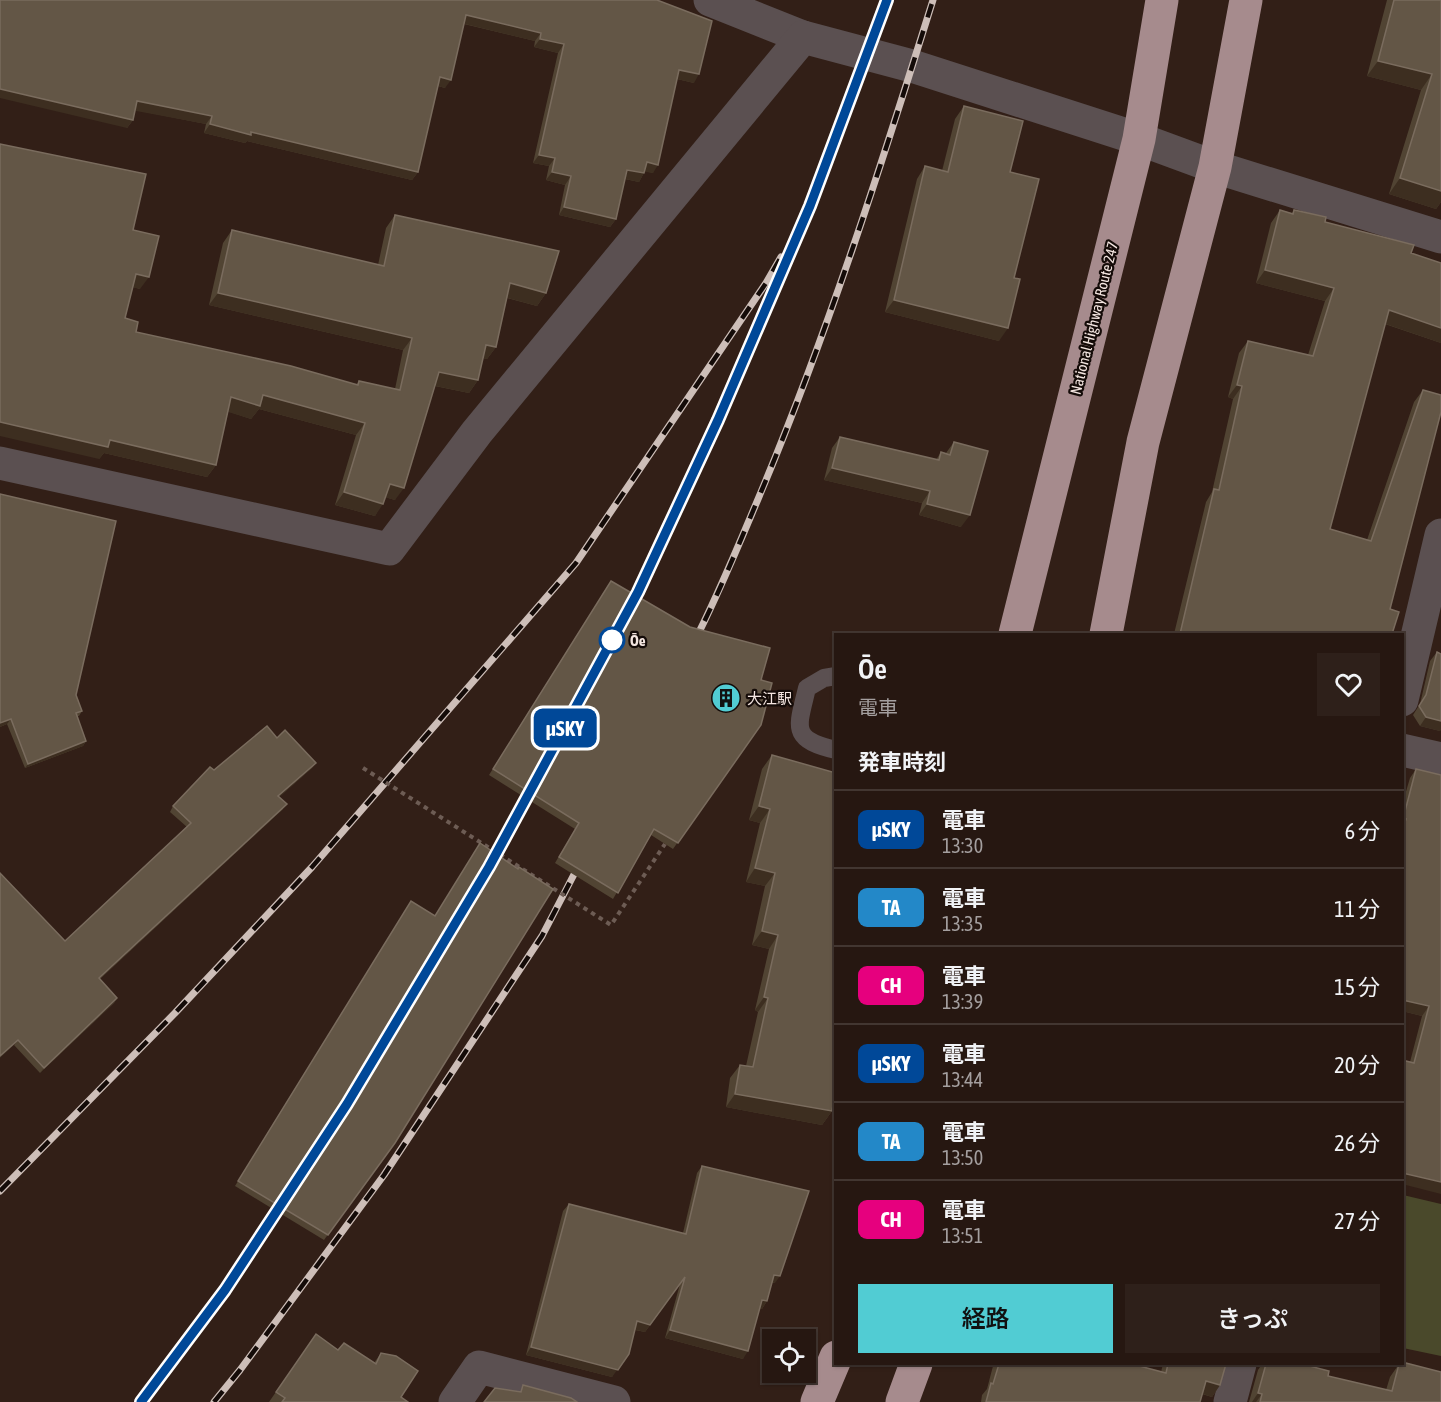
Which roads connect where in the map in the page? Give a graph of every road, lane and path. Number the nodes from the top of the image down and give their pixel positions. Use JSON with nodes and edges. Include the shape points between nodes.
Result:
{"nodes":[{"id":1,"x":710,"y":0,"type":"edge"},
{"id":2,"x":1162,"y":0,"type":"edge"},
{"id":3,"x":1246,"y":0,"type":"edge"},
{"id":4,"x":802,"y":37,"type":"junction"},
{"id":5,"x":1139,"y":139,"type":"junction"},
{"id":6,"x":1215,"y":167,"type":"junction"},
{"id":7,"x":1441,"y":237,"type":"edge"},
{"id":8,"x":0,"y":463,"type":"edge"},
{"id":9,"x":1441,"y":535,"type":"edge"},
{"id":10,"x":1015,"y":633,"type":"edge"},
{"id":11,"x":1106,"y":633,"type":"edge"},
{"id":12,"x":834,"y":676,"type":"edge"},
{"id":13,"x":1404,"y":692,"type":"edge"},
{"id":14,"x":834,"y":750,"type":"edge"},
{"id":15,"x":1404,"y":750,"type":"edge"},
{"id":16,"x":1441,"y":759,"type":"edge"},
{"id":17,"x":363,"y":768,"type":"dead end"},
{"id":18,"x":665,"y":844,"type":"edge"},
{"id":19,"x":834,"y":1362,"type":"edge"},
{"id":20,"x":916,"y":1365,"type":"edge"},
{"id":21,"x":1240,"y":1365,"type":"edge"},
{"id":22,"x":454,"y":1402,"type":"edge"},
{"id":23,"x":614,"y":1402,"type":"edge"},
{"id":24,"x":817,"y":1402,"type":"edge"},
{"id":25,"x":902,"y":1402,"type":"edge"},
{"id":26,"x":1230,"y":1402,"type":"edge"}],
"edges":[{"from":1,"to":4,"type":"street"},
{"from":2,"to":5,"type":"highway","name":"National Highway Route 247"},
{"from":3,"to":6,"type":"highway"},
{"from":4,"to":5,"type":"street","via":[[912,66]]},
{"from":4,"to":8,"type":"street","via":[[477,432],[389,549]]},
{"from":5,"to":6,"type":"street"},
{"from":5,"to":10,"type":"highway","name":"National Highway Route 247"},
{"from":6,"to":7,"type":"street"},
{"from":6,"to":11,"type":"highway","via":[[1143,442]]},
{"from":9,"to":13,"type":"street"},
{"from":12,"to":14,"type":"lane","via":[[807,688],[799,725],[804,737],[817,746]]},
{"from":15,"to":16,"type":"street"},
{"from":17,"to":18,"type":"path","bridge":true,"via":[[611,925]]},
{"from":19,"to":24,"type":"highway"},
{"from":20,"to":25,"type":"highway"},
{"from":21,"to":26,"type":"street"},
{"from":22,"to":23,"type":"street","via":[[479,1367]]}]}
